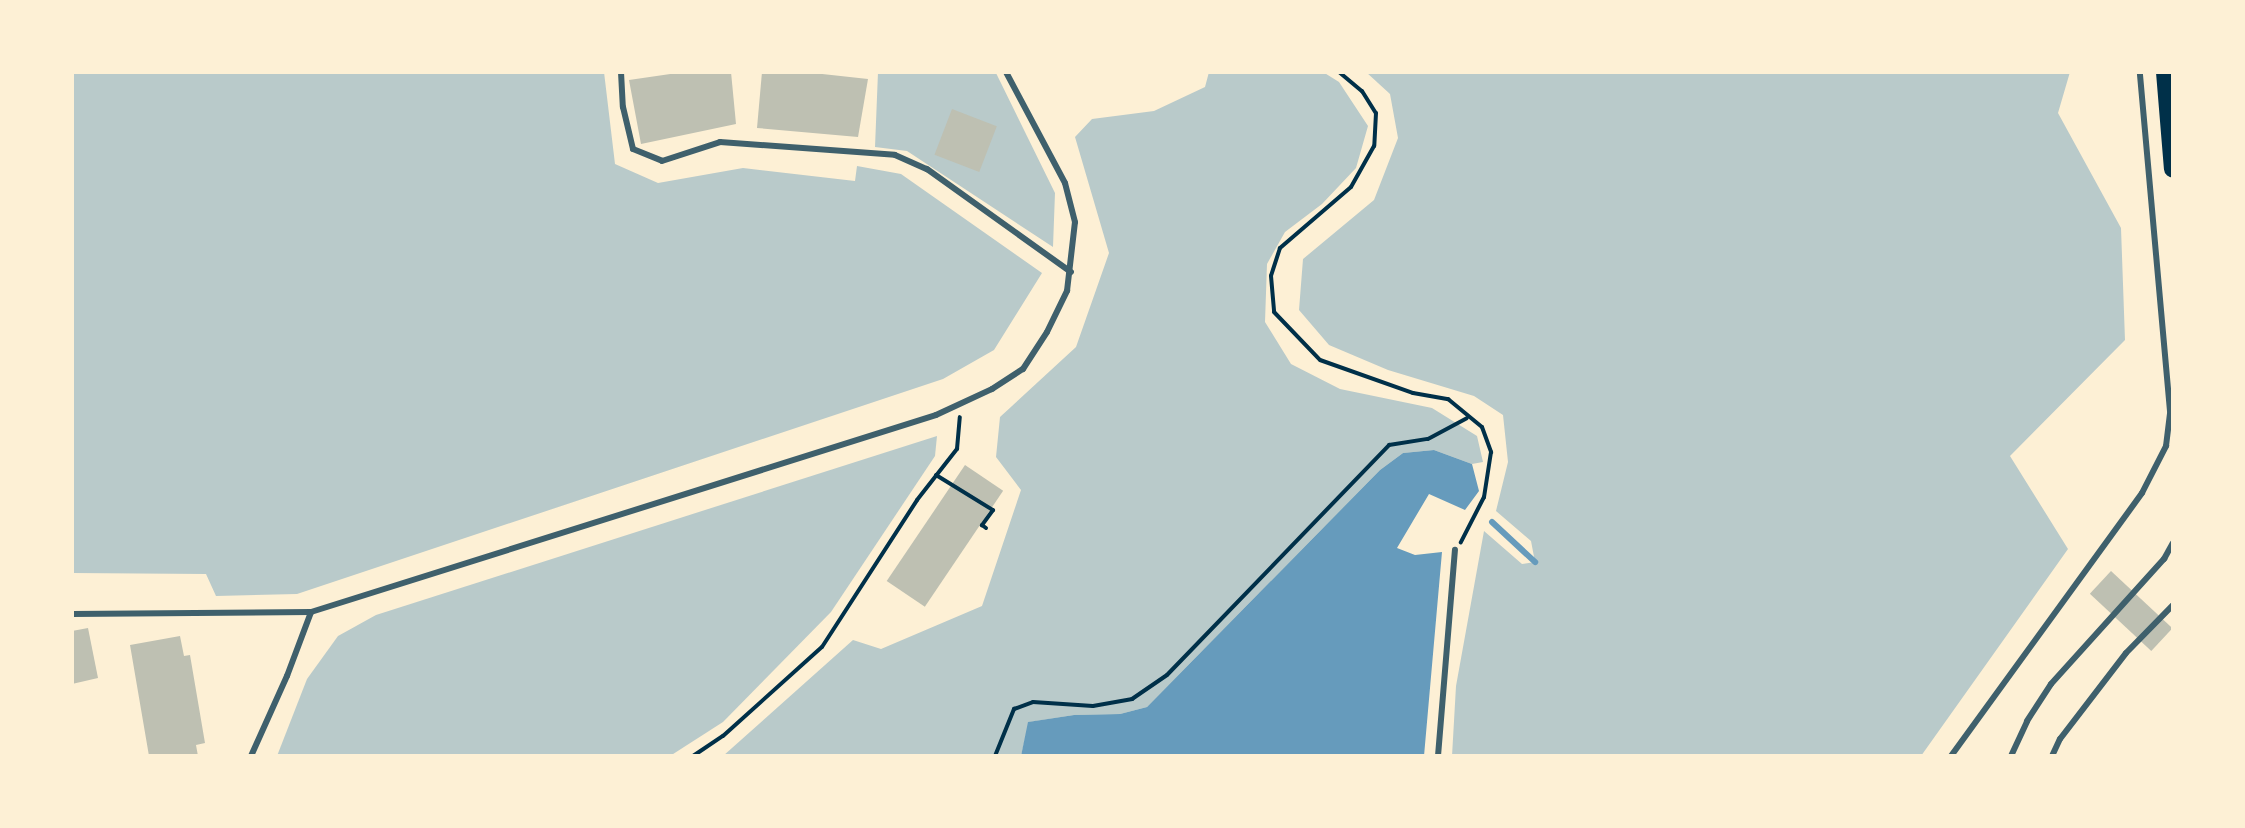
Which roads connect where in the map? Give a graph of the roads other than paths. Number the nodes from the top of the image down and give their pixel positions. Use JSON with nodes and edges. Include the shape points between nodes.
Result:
{"nodes":[{"id":1,"x":621,"y":72,"type":"edge"},
{"id":2,"x":1006,"y":72,"type":"edge"},
{"id":3,"x":2140,"y":72,"type":"edge"},
{"id":4,"x":2165,"y":72,"type":"edge"},
{"id":5,"x":2173,"y":169,"type":"edge"},
{"id":6,"x":1071,"y":272,"type":"junction"},
{"id":7,"x":2173,"y":543,"type":"edge"},
{"id":8,"x":1455,"y":550,"type":"road end"},
{"id":9,"x":2173,"y":605,"type":"edge"},
{"id":10,"x":311,"y":612,"type":"junction"},
{"id":11,"x":72,"y":614,"type":"edge"},
{"id":12,"x":251,"y":756,"type":"edge"},
{"id":13,"x":1438,"y":756,"type":"edge"},
{"id":14,"x":1951,"y":756,"type":"edge"},
{"id":15,"x":2011,"y":756,"type":"edge"},
{"id":16,"x":2052,"y":756,"type":"edge"}],
"edges":[{"from":1,"to":6,"type":"lane","via":[[633,149],[662,161],[720,142],[895,155],[927,169]]},
{"from":2,"to":6,"type":"lane","via":[[1065,183],[1075,222]]},
{"from":3,"to":14,"type":"lane","via":[[2170,411],[2166,446],[2142,493]]},
{"from":4,"to":5,"type":"main road"},
{"from":6,"to":10,"type":"lane","via":[[1054,318],[1023,369],[960,407]]},
{"from":7,"to":15,"type":"lane","via":[[2051,684]]},
{"from":8,"to":13,"type":"lane"},
{"from":9,"to":16,"type":"lane","via":[[2126,653]]},
{"from":10,"to":11,"type":"lane"},
{"from":10,"to":12,"type":"lane"}]}
